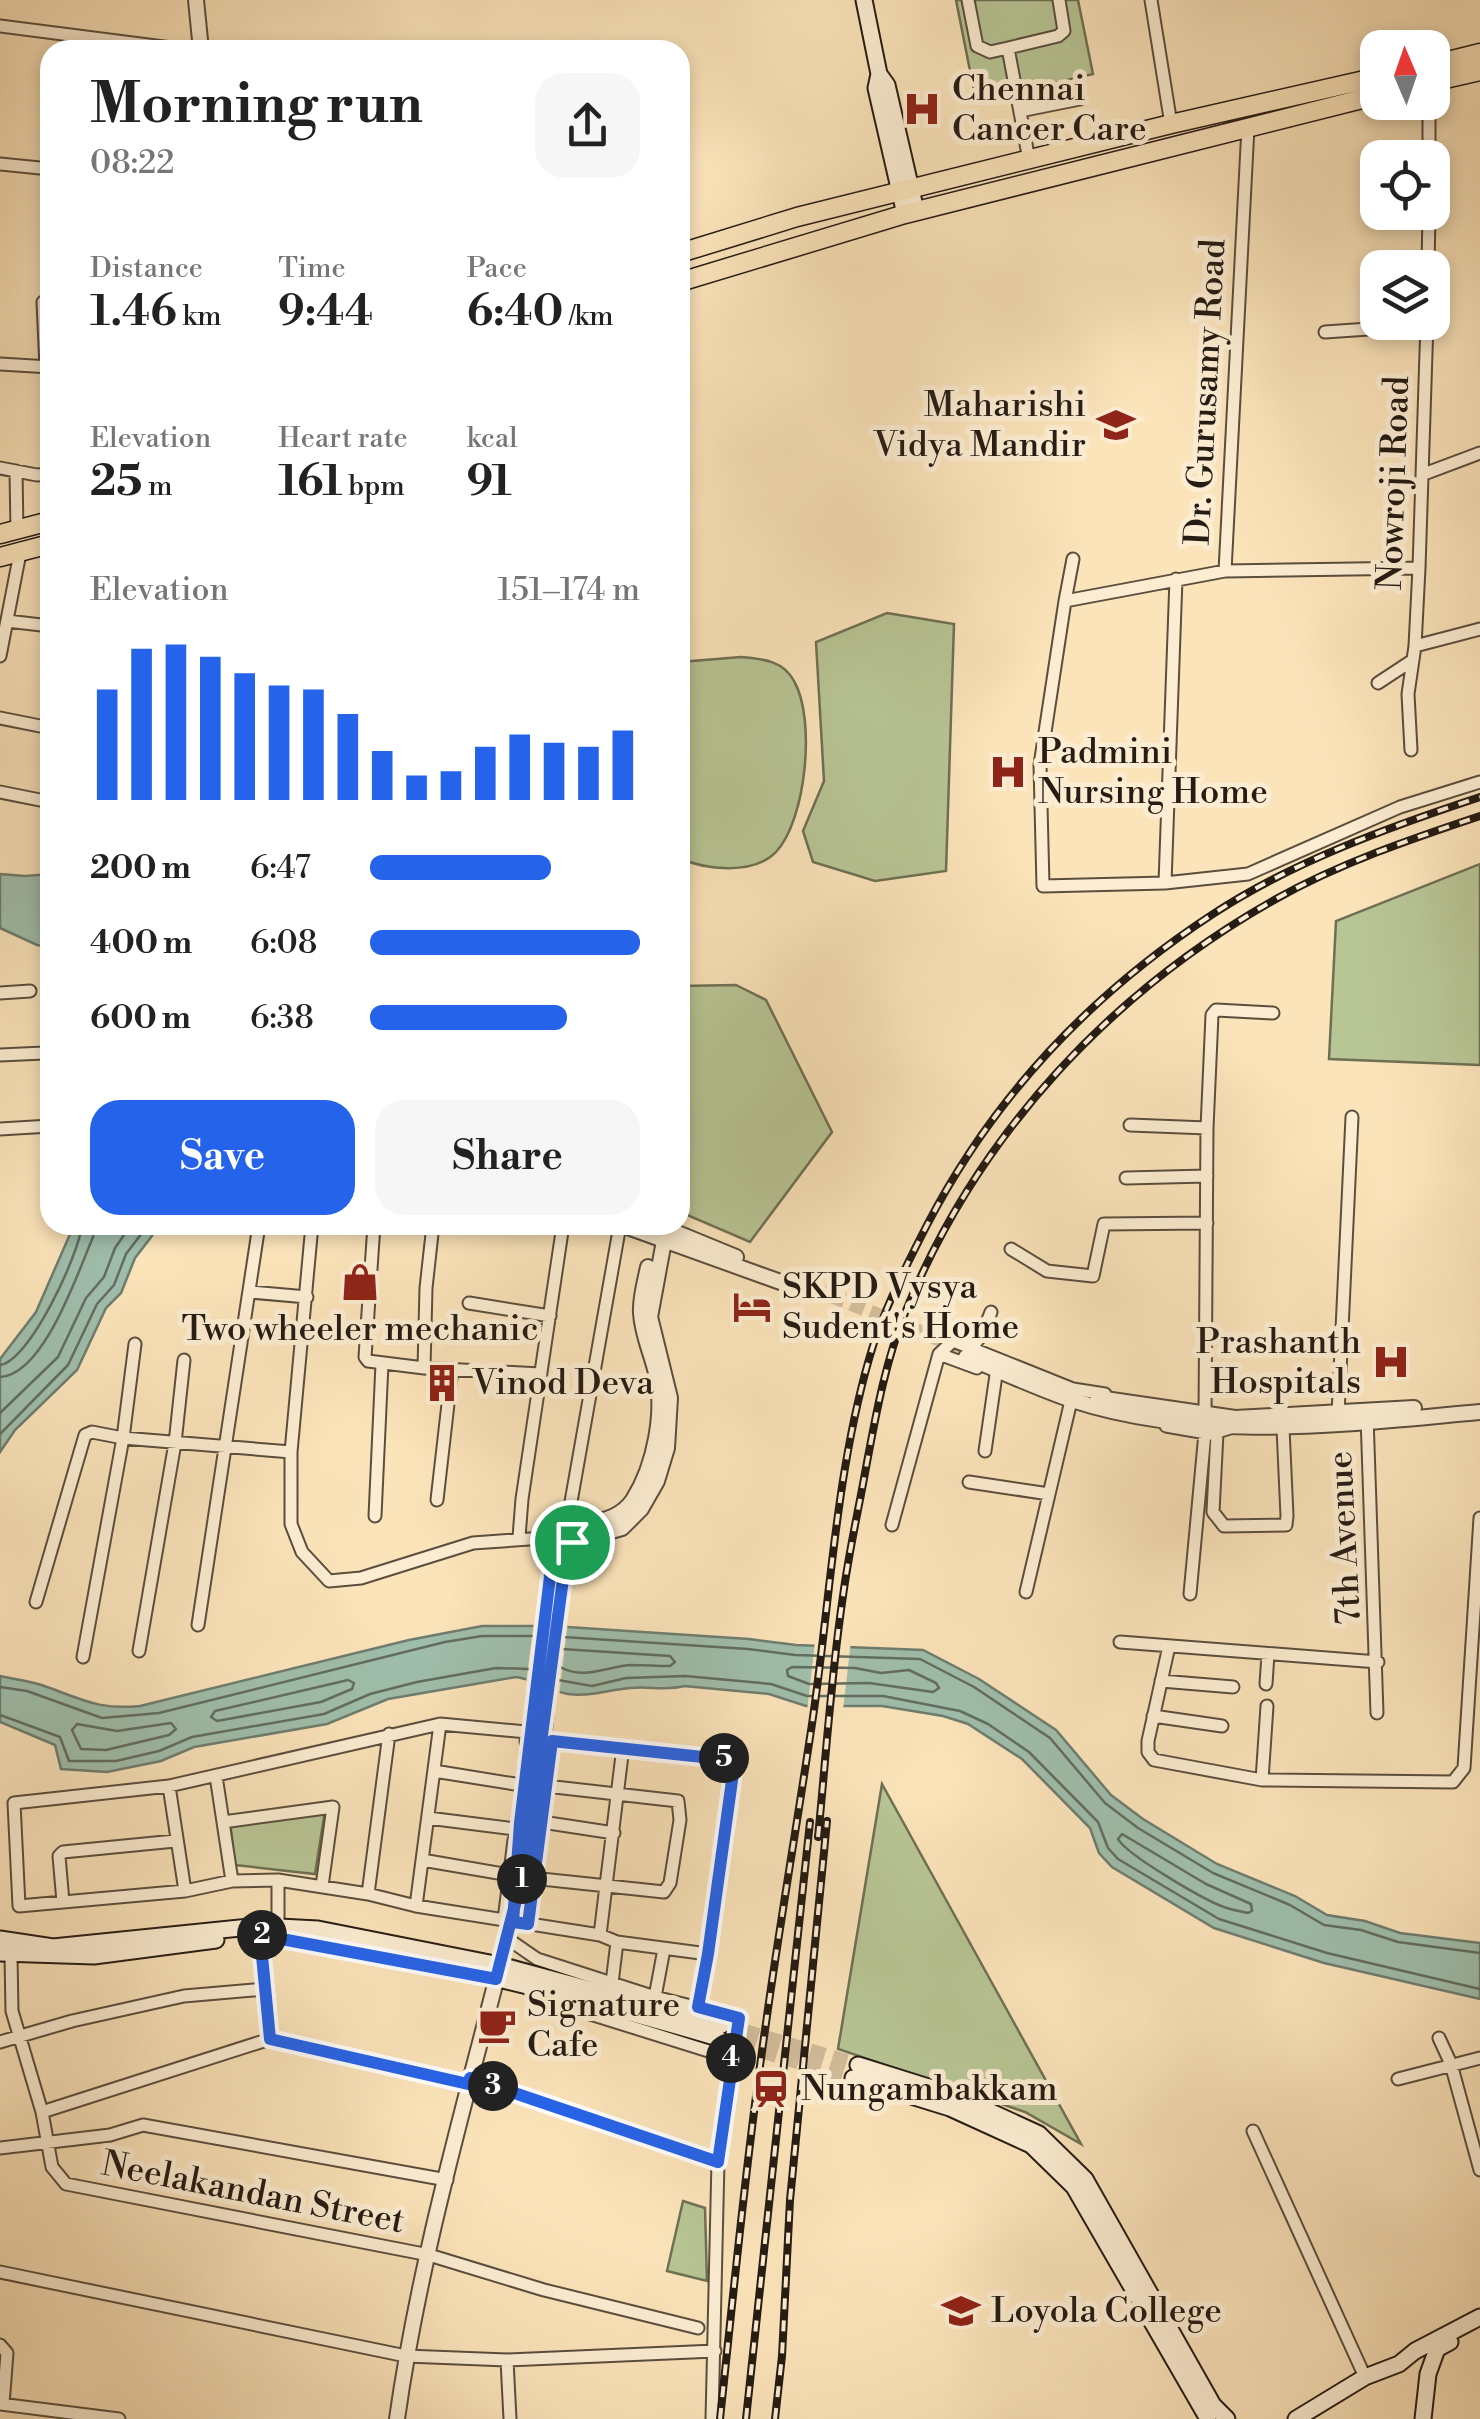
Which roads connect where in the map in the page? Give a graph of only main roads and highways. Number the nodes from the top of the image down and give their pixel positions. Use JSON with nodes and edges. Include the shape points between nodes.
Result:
{"nodes":[{"id":1,"x":864,"y":0,"type":"edge"},
{"id":2,"x":1480,"y":53,"type":"edge"},
{"id":3,"x":1450,"y":60,"type":"edge"},
{"id":4,"x":1480,"y":71,"type":"edge"},
{"id":5,"x":1450,"y":78,"type":"edge"},
{"id":6,"x":1360,"y":81,"type":"edge"},
{"id":7,"x":1360,"y":100,"type":"edge"},
{"id":8,"x":905,"y":190,"type":"junction"},
{"id":9,"x":911,"y":213,"type":"junction"},
{"id":10,"x":690,"y":250,"type":"edge"},
{"id":11,"x":690,"y":279,"type":"edge"},
{"id":12,"x":40,"y":525,"type":"edge"},
{"id":13,"x":8,"y":533,"type":"edge"},
{"id":14,"x":40,"y":547,"type":"edge"},
{"id":15,"x":0,"y":556,"type":"edge"},
{"id":16,"x":0,"y":1939,"type":"edge"},
{"id":17,"x":6,"y":1955,"type":"edge"},
{"id":18,"x":498,"y":1972,"type":"junction"},
{"id":19,"x":856,"y":2072,"type":"tunnel mouth"},
{"id":20,"x":1070,"y":2174,"type":"junction"},
{"id":21,"x":1480,"y":2317,"type":"edge"},
{"id":22,"x":1480,"y":2326,"type":"edge"},
{"id":23,"x":1399,"y":2364,"type":"junction"},
{"id":24,"x":1424,"y":2411,"type":"edge"},
{"id":25,"x":1208,"y":2419,"type":"edge"},
{"id":26,"x":1228,"y":2419,"type":"edge"},
{"id":27,"x":1296,"y":2419,"type":"edge"}],
"edges":[{"from":1,"to":8,"type":"main road","via":[[876,88]]},
{"from":2,"to":3,"type":"main road"},
{"from":4,"to":5,"type":"main road"},
{"from":6,"to":8,"type":"main road"},
{"from":7,"to":9,"type":"main road"},
{"from":8,"to":9,"type":"main road"},
{"from":8,"to":10,"type":"main road"},
{"from":9,"to":11,"type":"main road"},
{"from":12,"to":13,"type":"main road"},
{"from":14,"to":15,"type":"main road"},
{"from":16,"to":18,"type":"main road","via":[[53,1948],[278,1927],[318,1930]]},
{"from":17,"to":18,"type":"main road","via":[[94,1956],[260,1935]]},
{"from":18,"to":18,"type":"main road","via":[[599,1989],[720,2032],[522,1984]]},
{"from":19,"to":20,"type":"main road","via":[[1032,2145]]},
{"from":20,"to":25,"type":"main road"},
{"from":20,"to":26,"type":"main road","via":[[1085,2179],[1213,2405]]},
{"from":21,"to":23,"type":"main road"},
{"from":22,"to":24,"type":"main road","via":[[1437,2349]]},
{"from":23,"to":24,"type":"main road","via":[[1420,2376]]},
{"from":23,"to":27,"type":"main road"}]}
